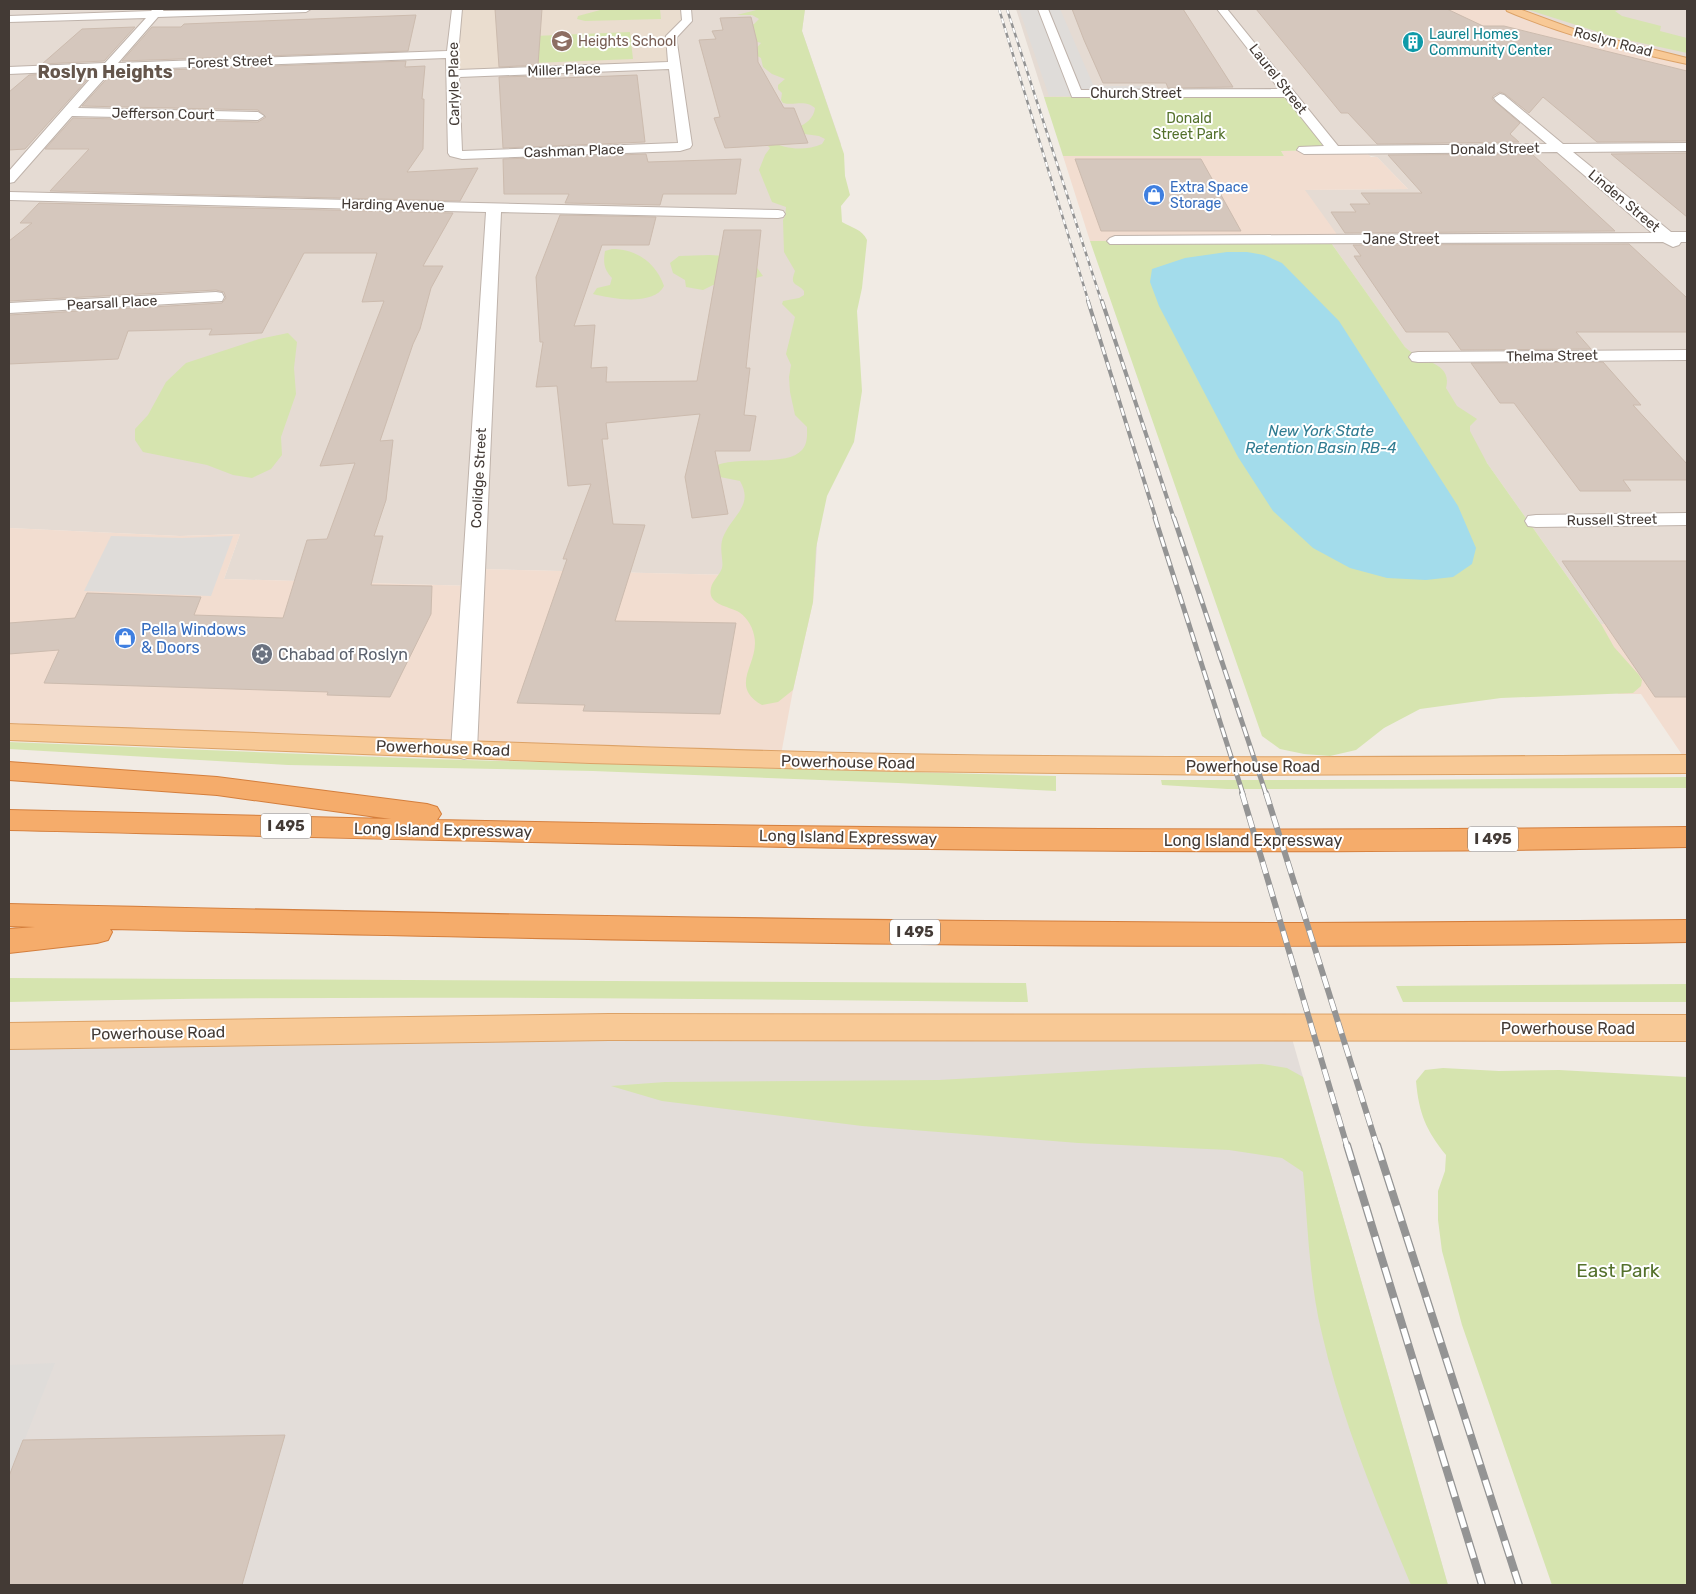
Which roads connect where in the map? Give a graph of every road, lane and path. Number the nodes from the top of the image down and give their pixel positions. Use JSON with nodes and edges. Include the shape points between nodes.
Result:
{"nodes":[{"id":1,"x":306,"y":9,"type":"edge"},
{"id":2,"x":456,"y":9,"type":"edge"},
{"id":3,"x":686,"y":9,"type":"edge"},
{"id":4,"x":1042,"y":9,"type":"edge"},
{"id":5,"x":1222,"y":9,"type":"edge"},
{"id":6,"x":1511,"y":9,"type":"edge"},
{"id":7,"x":156,"y":12,"type":"edge"},
{"id":8,"x":9,"y":19,"type":"edge"},
{"id":9,"x":452,"y":54,"type":"junction"},
{"id":10,"x":1687,"y":61,"type":"edge"},
{"id":11,"x":675,"y":65,"type":"junction"},
{"id":12,"x":108,"y":67,"type":"junction"},
{"id":13,"x":9,"y":70,"type":"edge"},
{"id":14,"x":454,"y":74,"type":"junction"},
{"id":15,"x":1288,"y":93,"type":"junction"},
{"id":16,"x":1500,"y":98,"type":"dead end"},
{"id":17,"x":68,"y":112,"type":"junction"},
{"id":18,"x":258,"y":116,"type":"dead end"},
{"id":19,"x":1687,"y":147,"type":"edge"},
{"id":20,"x":1561,"y":148,"type":"junction"},
{"id":21,"x":1304,"y":150,"type":"dead end"},
{"id":22,"x":1334,"y":150,"type":"junction"},
{"id":23,"x":462,"y":155,"type":"joint"},
{"id":24,"x":9,"y":179,"type":"edge"},
{"id":25,"x":9,"y":196,"type":"edge"},
{"id":26,"x":494,"y":207,"type":"junction"},
{"id":27,"x":778,"y":214,"type":"dead end"},
{"id":28,"x":1687,"y":236,"type":"edge"},
{"id":29,"x":1666,"y":237,"type":"junction"},
{"id":30,"x":1115,"y":241,"type":"dead end"},
{"id":31,"x":1687,"y":254,"type":"edge"},
{"id":32,"x":216,"y":297,"type":"dead end"},
{"id":33,"x":9,"y":308,"type":"edge"},
{"id":34,"x":1687,"y":355,"type":"edge"},
{"id":35,"x":1418,"y":357,"type":"dead end"},
{"id":36,"x":1687,"y":519,"type":"edge"},
{"id":37,"x":1536,"y":521,"type":"dead end"},
{"id":38,"x":9,"y":732,"type":"edge"},
{"id":39,"x":464,"y":750,"type":"junction"},
{"id":40,"x":1687,"y":764,"type":"edge"},
{"id":41,"x":9,"y":771,"type":"edge"},
{"id":42,"x":9,"y":820,"type":"edge"},
{"id":43,"x":562,"y":832,"type":"junction"},
{"id":44,"x":1687,"y":837,"type":"edge"},
{"id":45,"x":9,"y":915,"type":"edge"},
{"id":46,"x":226,"y":920,"type":"junction"},
{"id":47,"x":1687,"y":931,"type":"edge"},
{"id":48,"x":9,"y":940,"type":"edge"},
{"id":49,"x":1687,"y":1028,"type":"edge"},
{"id":50,"x":9,"y":1036,"type":"edge"}],
"edges":[{"from":1,"to":7,"type":"street"},
{"from":2,"to":9,"type":"street","name":"Carlyle Place"},
{"from":3,"to":11,"type":"street","via":[[687,21],[671,40]]},
{"from":4,"to":15,"type":"street","name":"Church Street","via":[[1076,94]]},
{"from":5,"to":15,"type":"street","name":"Laurel Street"},
{"from":6,"to":10,"type":"main road","name":"Roslyn Road","via":[[1594,38]]},
{"from":7,"to":8,"type":"street"},
{"from":7,"to":12,"type":"street"},
{"from":9,"to":12,"type":"street","name":"Forest Street"},
{"from":9,"to":14,"type":"street","name":"Carlyle Place"},
{"from":11,"to":14,"type":"street","name":"Miller Place"},
{"from":11,"to":23,"type":"street","name":"Cashman Place","via":[[685,145]]},
{"from":12,"to":13,"type":"street","name":"Forest Street"},
{"from":12,"to":17,"type":"street"},
{"from":14,"to":23,"type":"street","name":"Carlyle Place","via":[[455,153]]},
{"from":15,"to":22,"type":"street","name":"Laurel Street"},
{"from":16,"to":20,"type":"street","name":"Linden Street"},
{"from":17,"to":18,"type":"street","name":"Jefferson Court"},
{"from":17,"to":24,"type":"street"},
{"from":19,"to":20,"type":"street","name":"Donald Street"},
{"from":20,"to":22,"type":"street","name":"Donald Street"},
{"from":20,"to":29,"type":"street","name":"Linden Street"},
{"from":21,"to":22,"type":"street","name":"Donald Street"},
{"from":25,"to":26,"type":"street","name":"Harding Avenue"},
{"from":26,"to":27,"type":"street","name":"Harding Avenue"},
{"from":26,"to":39,"type":"street","name":"Coolidge Street"},
{"from":28,"to":29,"type":"street","name":"Jane Street"},
{"from":29,"to":30,"type":"street","name":"Jane Street"},
{"from":29,"to":31,"type":"street","name":"Linden Street"},
{"from":32,"to":33,"type":"street","name":"Pearsall Place"},
{"from":34,"to":35,"type":"street","name":"Thelma Street"},
{"from":36,"to":37,"type":"street","name":"Russell Street"},
{"from":38,"to":39,"type":"main road","name":"Powerhouse Road"},
{"from":39,"to":40,"type":"main road","name":"Powerhouse Road","via":[[1052,765]]},
{"from":41,"to":43,"type":"highway","via":[[217,786]]},
{"from":42,"to":43,"type":"highway","name":"Long Island Expressway","number":"I 495"},
{"from":43,"to":44,"type":"highway","name":"Long Island Expressway","number":"I 495","via":[[1225,841]]},
{"from":45,"to":46,"type":"highway","number":"I 495"},
{"from":46,"to":47,"type":"highway","number":"I 495","via":[[1070,933]]},
{"from":46,"to":48,"type":"highway"},
{"from":49,"to":50,"type":"main road","name":"Powerhouse Road","via":[[609,1027]]}]}
